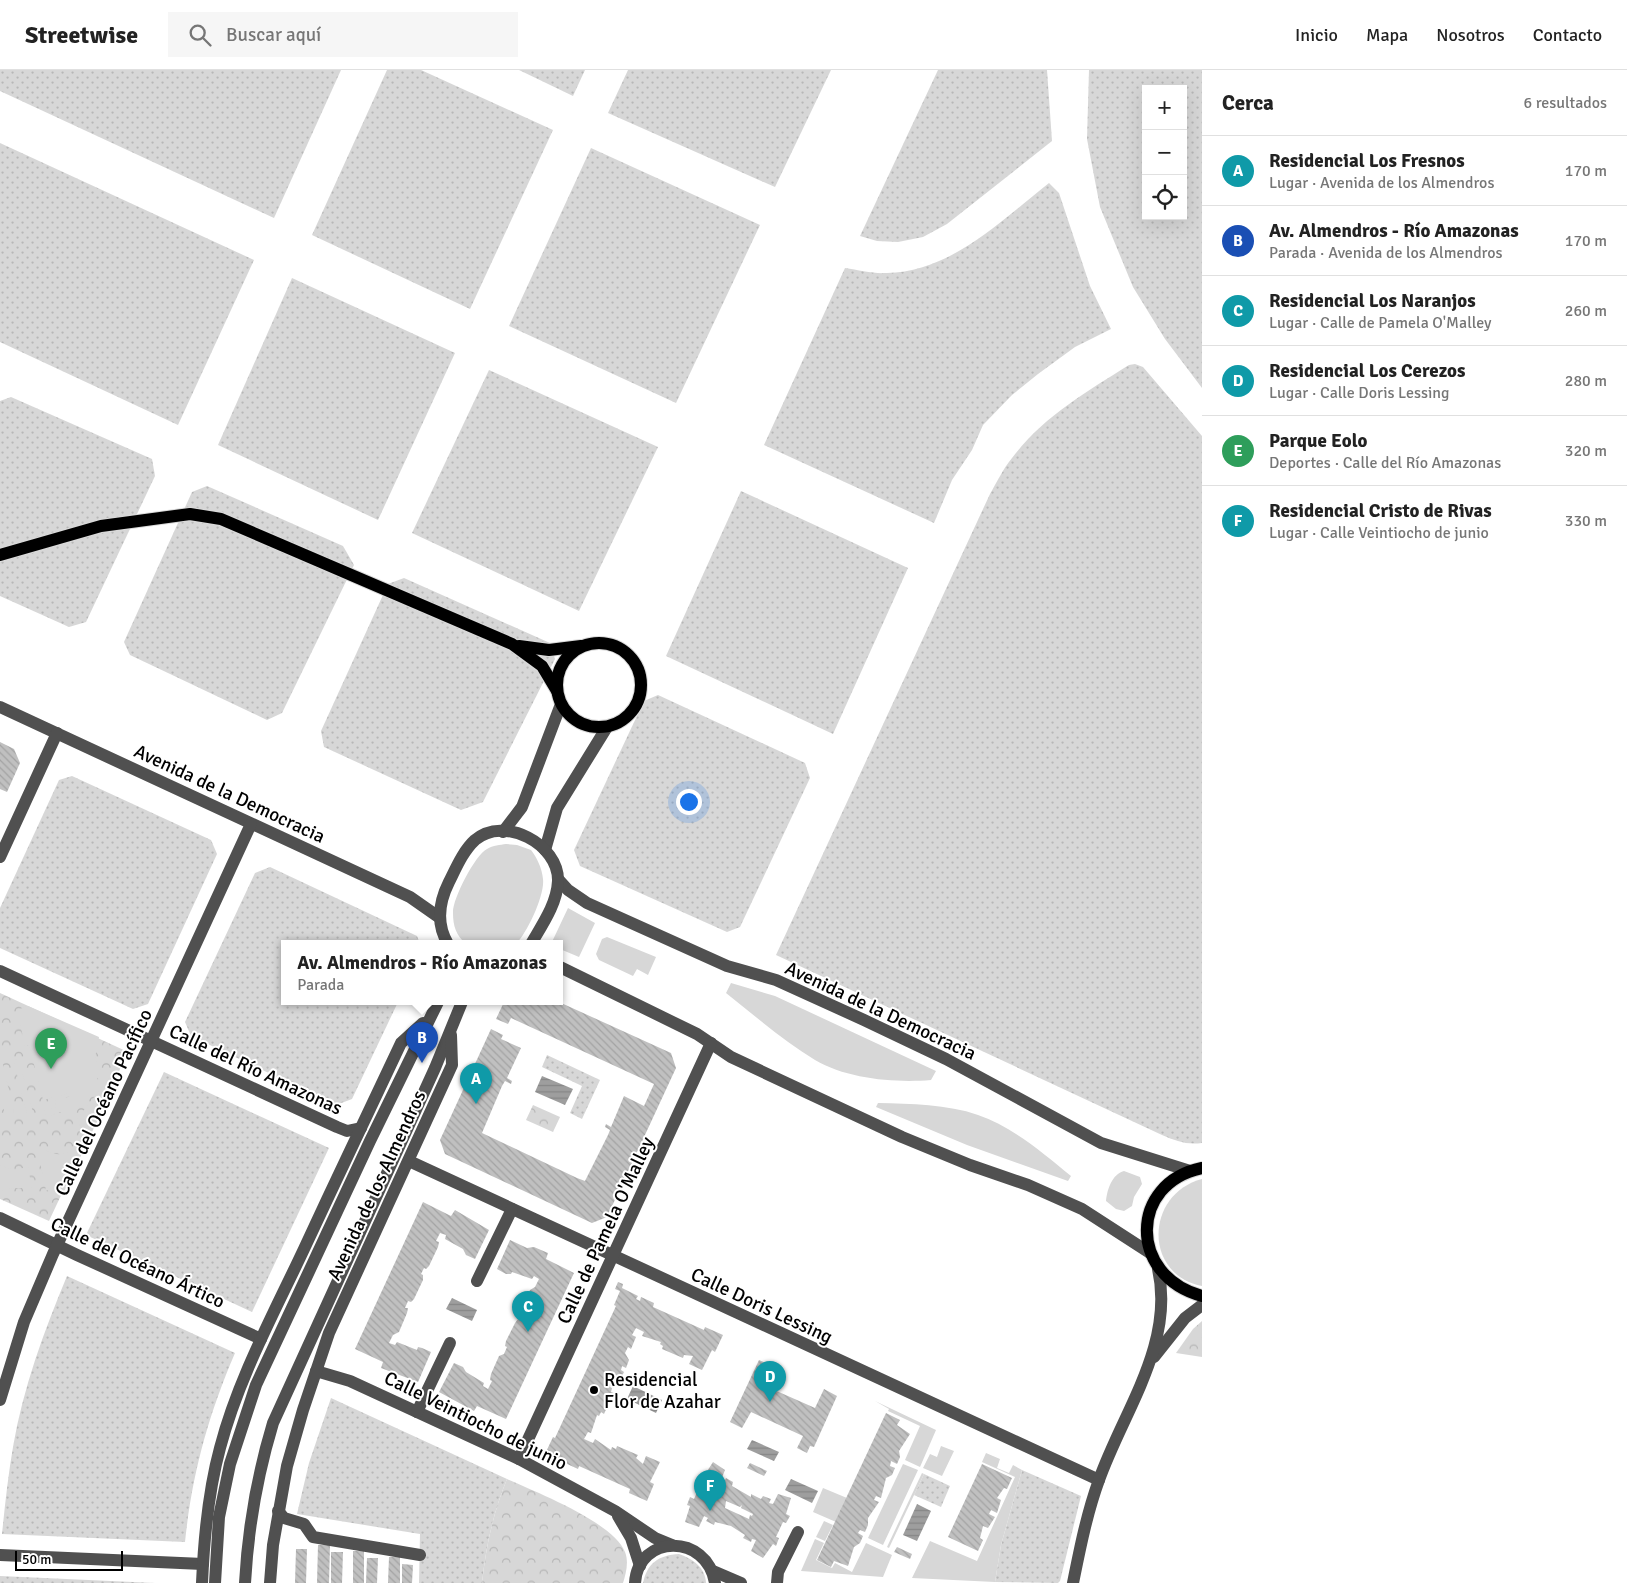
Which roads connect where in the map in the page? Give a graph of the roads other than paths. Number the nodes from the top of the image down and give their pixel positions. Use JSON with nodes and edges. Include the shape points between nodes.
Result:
{"nodes":[{"id":1,"x":0,"y":555,"type":"edge"},
{"id":2,"x":512,"y":644,"type":"junction"},
{"id":3,"x":584,"y":646,"type":"junction"},
{"id":4,"x":557,"y":691,"type":"junction"},
{"id":5,"x":561,"y":704,"type":"junction"},
{"id":6,"x":0,"y":707,"type":"edge"},
{"id":7,"x":607,"y":727,"type":"junction"},
{"id":8,"x":57,"y":733,"type":"junction"},
{"id":9,"x":251,"y":824,"type":"junction"},
{"id":10,"x":504,"y":832,"type":"junction"},
{"id":11,"x":546,"y":850,"type":"junction"},
{"id":12,"x":0,"y":857,"type":"edge"},
{"id":13,"x":558,"y":879,"type":"junction"},
{"id":14,"x":440,"y":918,"type":"junction"},
{"id":15,"x":447,"y":940,"type":"edge"},
{"id":16,"x":533,"y":940,"type":"edge"},
{"id":17,"x":563,"y":968,"type":"edge"},
{"id":18,"x":0,"y":971,"type":"edge"},
{"id":19,"x":436,"y":1005,"type":"edge"},
{"id":20,"x":461,"y":1005,"type":"edge"},
{"id":21,"x":429,"y":1018,"type":"junction"},
{"id":22,"x":451,"y":1030,"type":"junction"},
{"id":23,"x":151,"y":1041,"type":"junction"},
{"id":24,"x":711,"y":1043,"type":"junction"},
{"id":25,"x":361,"y":1128,"type":"junction"},
{"id":26,"x":409,"y":1161,"type":"junction"},
{"id":27,"x":1196,"y":1170,"type":"edge"},
{"id":28,"x":512,"y":1209,"type":"junction"},
{"id":29,"x":0,"y":1218,"type":"edge"},
{"id":30,"x":56,"y":1246,"type":"junction"},
{"id":31,"x":318,"y":1250,"type":"junction"},
{"id":32,"x":1150,"y":1253,"type":"junction"},
{"id":33,"x":613,"y":1256,"type":"junction"},
{"id":34,"x":296,"y":1265,"type":"junction"},
{"id":35,"x":1158,"y":1269,"type":"junction"},
{"id":36,"x":341,"y":1272,"type":"junction"},
{"id":37,"x":477,"y":1281,"type":"dead end"},
{"id":38,"x":1202,"y":1296,"type":"edge"},
{"id":39,"x":345,"y":1297,"type":"junction"},
{"id":40,"x":1202,"y":1305,"type":"edge"},
{"id":41,"x":261,"y":1339,"type":"junction"},
{"id":42,"x":450,"y":1343,"type":"dead end"},
{"id":43,"x":1149,"y":1365,"type":"junction"},
{"id":44,"x":316,"y":1371,"type":"junction"},
{"id":45,"x":0,"y":1400,"type":"edge"},
{"id":46,"x":234,"y":1404,"type":"junction"},
{"id":47,"x":417,"y":1412,"type":"junction"},
{"id":48,"x":242,"y":1425,"type":"junction"},
{"id":49,"x":519,"y":1459,"type":"junction"},
{"id":50,"x":1099,"y":1480,"type":"junction"},
{"id":51,"x":225,"y":1489,"type":"junction"},
{"id":52,"x":208,"y":1506,"type":"junction"},
{"id":53,"x":278,"y":1510,"type":"junction"},
{"id":54,"x":615,"y":1512,"type":"junction"},
{"id":55,"x":798,"y":1532,"type":"dead end"},
{"id":56,"x":672,"y":1545,"type":"junction"},
{"id":57,"x":420,"y":1554,"type":"dead end"},
{"id":58,"x":0,"y":1555,"type":"edge"},
{"id":59,"x":203,"y":1564,"type":"junction"},
{"id":60,"x":640,"y":1566,"type":"junction"},
{"id":61,"x":714,"y":1577,"type":"edge"},
{"id":62,"x":202,"y":1583,"type":"edge"},
{"id":63,"x":215,"y":1583,"type":"edge"},
{"id":64,"x":245,"y":1583,"type":"edge"},
{"id":65,"x":270,"y":1583,"type":"edge"},
{"id":66,"x":635,"y":1583,"type":"edge"},
{"id":67,"x":741,"y":1583,"type":"edge"},
{"id":68,"x":777,"y":1583,"type":"edge"},
{"id":69,"x":1073,"y":1583,"type":"edge"}],
"edges":[{"from":1,"to":2,"type":"main road","via":[[101,526],[190,514],[221,518]]},
{"from":2,"to":3,"type":"main road","via":[[549,650]]},
{"from":2,"to":4,"type":"main road","via":[[542,666]]},
{"from":3,"to":4,"type":"main road","via":[[562,664]]},
{"from":3,"to":7,"type":"main road","via":[[598,643],[618,648],[635,661],[641,674],[642,689],[631,712]]},
{"from":4,"to":5,"type":"main road"},
{"from":5,"to":7,"type":"main road","via":[[580,723]]},
{"from":5,"to":10,"type":"street","via":[[522,807]]},
{"from":6,"to":8,"type":"street","name":"Avenida de la Democracia"},
{"from":7,"to":11,"type":"street","via":[[557,808]]},
{"from":8,"to":9,"type":"street","name":"Avenida de la Democracia"},
{"from":8,"to":12,"type":"street"},
{"from":9,"to":14,"type":"street","name":"Avenida de la Democracia","via":[[410,897]]},
{"from":9,"to":23,"type":"street","name":"Calle del Océano Pacífico"},
{"from":10,"to":11,"type":"street","via":[[529,837]]},
{"from":10,"to":14,"type":"street","via":[[476,840],[462,857],[444,892]]},
{"from":11,"to":13,"type":"street"},
{"from":13,"to":16,"type":"street","via":[[552,903]]},
{"from":13,"to":27,"type":"street","name":"Avenida de la Democracia","via":[[587,903],[727,966],[776,980],[864,1020],[946,1059],[1101,1143]]},
{"from":14,"to":15,"type":"street"},
{"from":17,"to":24,"type":"street"},
{"from":18,"to":23,"type":"street","name":"Calle del Río Amazonas"},
{"from":19,"to":21,"type":"street","name":"Avenida de los Almendros"},
{"from":20,"to":22,"type":"street","name":"Avenida de los Almendros"},
{"from":21,"to":25,"type":"street","name":"Avenida de los Almendros","via":[[401,1043]]},
{"from":21,"to":31,"type":"street","name":"Avenida de los Almendros"},
{"from":22,"to":26,"type":"street","name":"Avenida de los Almendros","via":[[452,1065]]},
{"from":22,"to":36,"type":"street","name":"Avenida de los Almendros"},
{"from":23,"to":25,"type":"street","name":"Calle del Río Amazonas","via":[[337,1127],[347,1131]]},
{"from":23,"to":30,"type":"street","name":"Calle del Océano Pacífico"},
{"from":24,"to":32,"type":"street","via":[[731,1057],[902,1137],[1028,1185],[1082,1210]]},
{"from":24,"to":33,"type":"street","name":"Calle de Pamela O'Malley"},
{"from":25,"to":34,"type":"street","name":"Avenida de los Almendros"},
{"from":26,"to":28,"type":"street","name":"Calle Doris Lessing"},
{"from":26,"to":39,"type":"street","name":"Avenida de los Almendros"},
{"from":27,"to":32,"type":"main road","via":[[1172,1180],[1158,1195],[1148,1227]]},
{"from":28,"to":33,"type":"street","name":"Calle Doris Lessing"},
{"from":28,"to":37,"type":"street"},
{"from":29,"to":30,"type":"street","name":"Calle del Océano Ártico"},
{"from":30,"to":41,"type":"street","name":"Calle del Océano Ártico"},
{"from":30,"to":45,"type":"street","name":"Calle del Océano Pacífico","via":[[24,1322]]},
{"from":31,"to":34,"type":"street","name":"Avenida de los Almendros"},
{"from":31,"to":48,"type":"street","name":"Avenida de los Almendros","via":[[256,1385]]},
{"from":32,"to":35,"type":"main road"},
{"from":33,"to":49,"type":"street","name":"Calle de Pamela O'Malley"},
{"from":33,"to":50,"type":"street","name":"Calle Doris Lessing"},
{"from":34,"to":41,"type":"street","name":"Avenida de los Almendros"},
{"from":35,"to":38,"type":"main road","via":[[1170,1282]]},
{"from":35,"to":43,"type":"street","via":[[1163,1290],[1162,1320]]},
{"from":36,"to":39,"type":"street","name":"Avenida de los Almendros"},
{"from":36,"to":64,"type":"street","name":"Avenida de los Almendros","via":[[273,1423],[252,1506]]},
{"from":39,"to":44,"type":"street","name":"Avenida de los Almendros","via":[[328,1333]]},
{"from":40,"to":43,"type":"street","via":[[1184,1318]]},
{"from":41,"to":46,"type":"street","name":"Avenida de los Almendros"},
{"from":42,"to":47,"type":"street"},
{"from":43,"to":50,"type":"street"},
{"from":44,"to":47,"type":"street","name":"Calle Veintiocho de junio","via":[[350,1381]]},
{"from":44,"to":53,"type":"street","name":"Avenida de los Almendros"},
{"from":46,"to":48,"type":"street"},
{"from":46,"to":52,"type":"street","name":"Avenida de los Almendros","via":[[220,1447]]},
{"from":47,"to":49,"type":"street","name":"Calle Veintiocho de junio"},
{"from":48,"to":51,"type":"street","name":"Avenida de los Almendros"},
{"from":49,"to":54,"type":"street","name":"Calle Veintiocho de junio"},
{"from":50,"to":69,"type":"street"},
{"from":51,"to":52,"type":"street"},
{"from":51,"to":63,"type":"street","name":"Avenida de los Almendros","via":[[219,1517]]},
{"from":52,"to":59,"type":"street","name":"Avenida de los Almendros"},
{"from":53,"to":57,"type":"street","via":[[284,1518],[304,1524],[314,1537]]},
{"from":53,"to":65,"type":"street","name":"Avenida de los Almendros"},
{"from":54,"to":56,"type":"street","name":"Calle Veintiocho de junio","via":[[654,1538]]},
{"from":54,"to":60,"type":"street","name":"Calle Veintiocho de junio","via":[[631,1538]]},
{"from":55,"to":68,"type":"street","via":[[778,1572]]},
{"from":56,"to":60,"type":"street","via":[[653,1552]]},
{"from":56,"to":61,"type":"street","name":"Calle Veintiocho de junio","via":[[696,1551],[706,1560]]},
{"from":58,"to":59,"type":"street"},
{"from":59,"to":62,"type":"street","name":"Avenida de los Almendros"},
{"from":60,"to":66,"type":"street"},
{"from":61,"to":67,"type":"street"}]}
